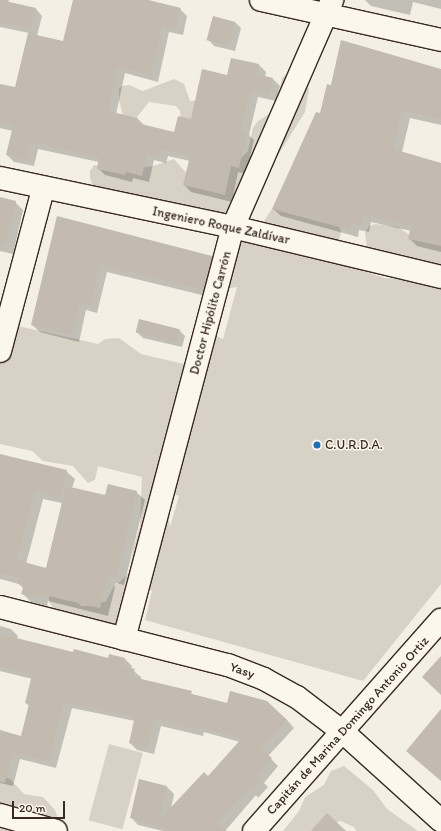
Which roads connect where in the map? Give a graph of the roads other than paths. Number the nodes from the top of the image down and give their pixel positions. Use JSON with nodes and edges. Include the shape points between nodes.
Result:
{"nodes":[{"id":1,"x":261,"y":0,"type":"edge"},
{"id":2,"x":329,"y":8,"type":"edge"},
{"id":3,"x":441,"y":40,"type":"edge"},
{"id":4,"x":0,"y":178,"type":"edge"},
{"id":5,"x":43,"y":189,"type":"junction"},
{"id":6,"x":234,"y":227,"type":"junction"},
{"id":7,"x":441,"y":277,"type":"edge"},
{"id":8,"x":0,"y":351,"type":"edge"},
{"id":9,"x":0,"y":607,"type":"edge"},
{"id":10,"x":441,"y":620,"type":"edge"},
{"id":11,"x":124,"y":639,"type":"junction"},
{"id":12,"x":343,"y":732,"type":"junction"},
{"id":13,"x":0,"y":815,"type":"edge"},
{"id":14,"x":441,"y":821,"type":"edge"},
{"id":15,"x":56,"y":831,"type":"edge"},
{"id":16,"x":254,"y":831,"type":"edge"}],
"edges":[{"from":1,"to":2,"type":"street"},
{"from":2,"to":3,"type":"street"},
{"from":2,"to":6,"type":"street","name":"Doctor Hipólito Carrón"},
{"from":4,"to":5,"type":"street","name":"Ingeniero Roque Zaldívar"},
{"from":5,"to":6,"type":"street","name":"Ingeniero Roque Zaldívar"},
{"from":5,"to":8,"type":"street"},
{"from":6,"to":7,"type":"street","name":"Ingeniero Roque Zaldívar"},
{"from":6,"to":11,"type":"street","name":"Doctor Hipólito Carrón"},
{"from":9,"to":11,"type":"street","name":"Yasy"},
{"from":10,"to":12,"type":"street","name":"Capitán de Marina Domingo Antonio Ortiz"},
{"from":11,"to":12,"type":"street","name":"Yasy","via":[[228,666],[264,679],[297,697]]},
{"from":12,"to":14,"type":"street","name":"Yasy"},
{"from":12,"to":16,"type":"street","name":"Capitán de Marina Domingo Antonio Ortiz"},
{"from":13,"to":15,"type":"street"}]}
